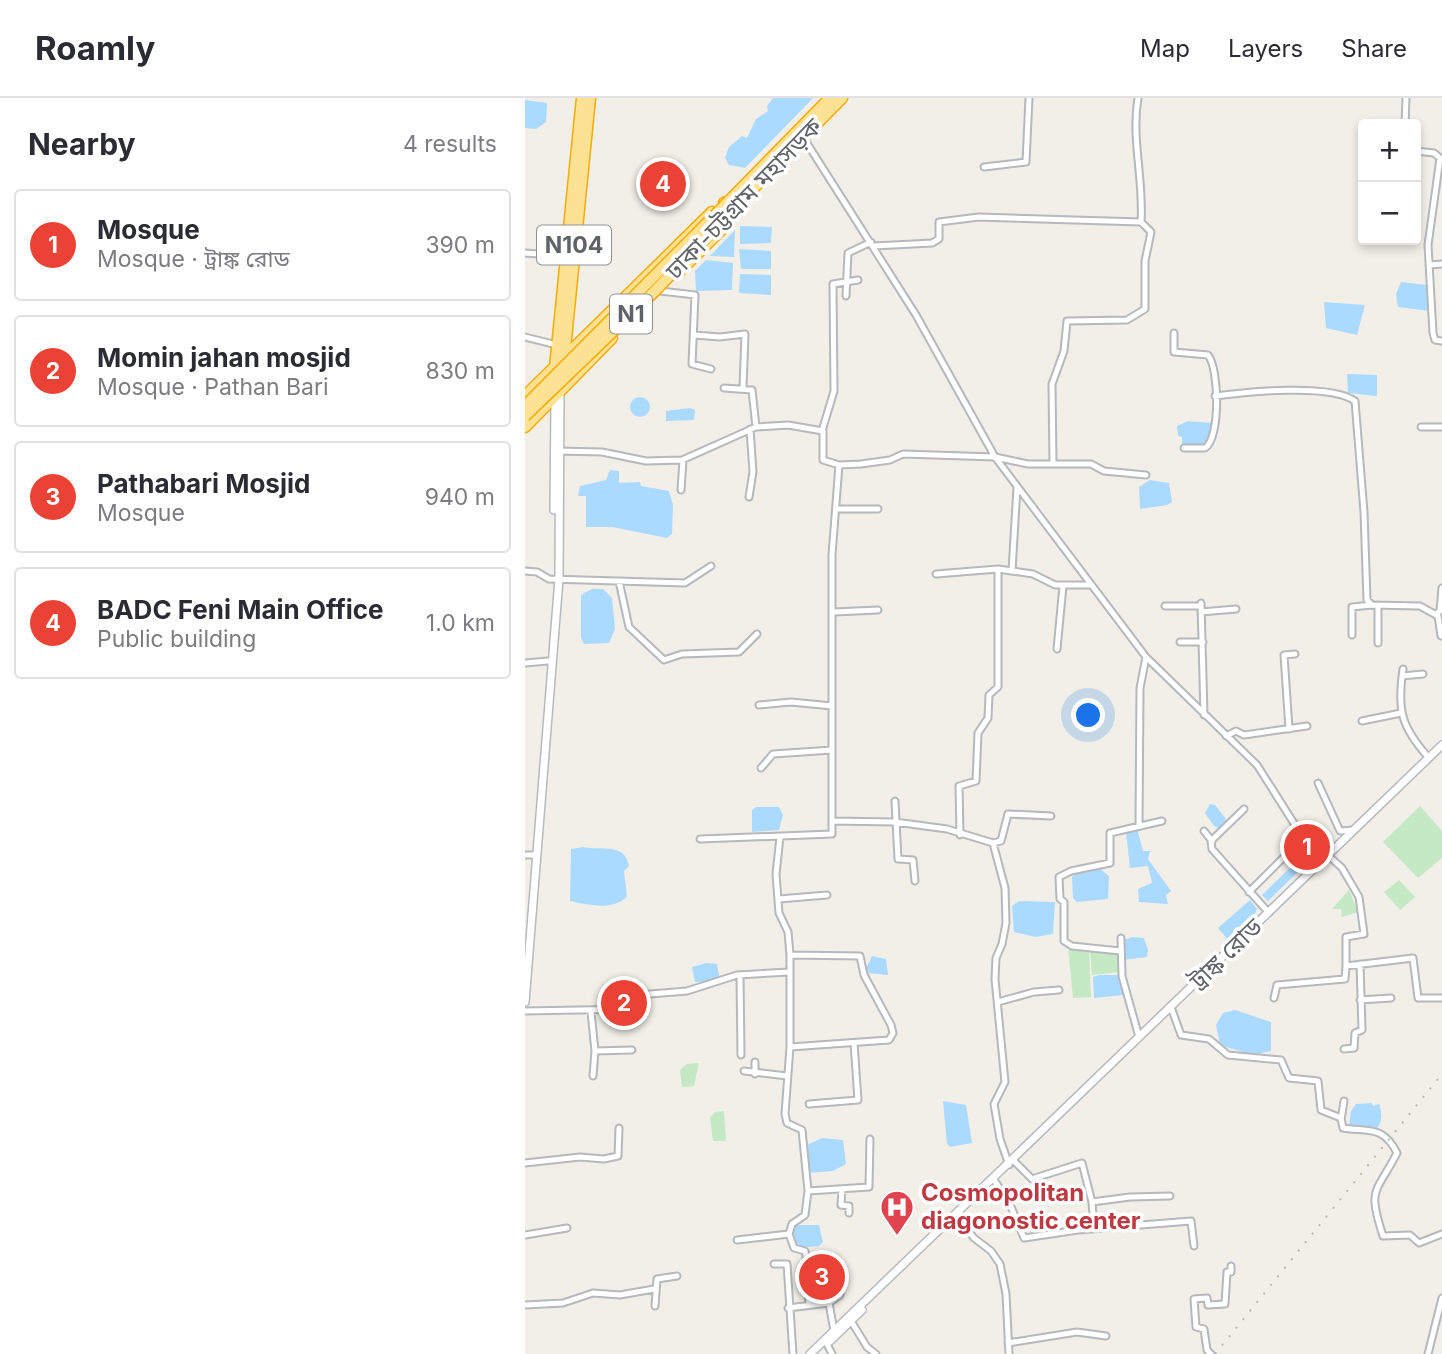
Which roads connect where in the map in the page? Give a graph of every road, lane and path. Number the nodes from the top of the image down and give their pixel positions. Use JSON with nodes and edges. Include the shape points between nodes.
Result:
{"nodes":[{"id":1,"x":582,"y":98,"type":"edge"},
{"id":2,"x":590,"y":98,"type":"edge"},
{"id":3,"x":830,"y":98,"type":"edge"},
{"id":4,"x":842,"y":98,"type":"edge"},
{"id":5,"x":1029,"y":98,"type":"edge"},
{"id":6,"x":1138,"y":98,"type":"edge"},
{"id":7,"x":1406,"y":98,"type":"edge"},
{"id":8,"x":1405,"y":119,"type":"edge"},
{"id":9,"x":803,"y":137,"type":"junction"},
{"id":10,"x":1421,"y":152,"type":"edge"},
{"id":11,"x":984,"y":167,"type":"dead end"},
{"id":12,"x":732,"y":205,"type":"junction"},
{"id":13,"x":1142,"y":222,"type":"junction"},
{"id":14,"x":605,"y":235,"type":"dead end"},
{"id":15,"x":571,"y":239,"type":"junction"},
{"id":16,"x":873,"y":244,"type":"junction"},
{"id":17,"x":525,"y":253,"type":"edge"},
{"id":18,"x":565,"y":256,"type":"junction"},
{"id":19,"x":1442,"y":264,"type":"edge"},
{"id":20,"x":1429,"y":265,"type":"junction"},
{"id":21,"x":858,"y":280,"type":"dead end"},
{"id":22,"x":847,"y":281,"type":"junction"},
{"id":23,"x":660,"y":291,"type":"junction"},
{"id":24,"x":846,"y":296,"type":"dead end"},
{"id":25,"x":1174,"y":333,"type":"dead end"},
{"id":26,"x":694,"y":335,"type":"junction"},
{"id":27,"x":525,"y":337,"type":"edge"},
{"id":28,"x":1442,"y":341,"type":"edge"},
{"id":29,"x":557,"y":345,"type":"junction"},
{"id":30,"x":564,"y":358,"type":"junction"},
{"id":31,"x":555,"y":369,"type":"junction"},
{"id":32,"x":711,"y":369,"type":"dead end"},
{"id":33,"x":724,"y":388,"type":"dead end"},
{"id":34,"x":743,"y":388,"type":"junction"},
{"id":35,"x":525,"y":396,"type":"edge"},
{"id":36,"x":558,"y":396,"type":"junction"},
{"id":37,"x":1215,"y":396,"type":"junction"},
{"id":38,"x":525,"y":406,"type":"edge"},
{"id":39,"x":525,"y":416,"type":"edge"},
{"id":40,"x":525,"y":427,"type":"edge"},
{"id":41,"x":1421,"y":427,"type":"dead end"},
{"id":42,"x":1442,"y":427,"type":"edge"},
{"id":43,"x":753,"y":428,"type":"junction"},
{"id":44,"x":822,"y":431,"type":"junction"},
{"id":45,"x":1184,"y":448,"type":"dead end"},
{"id":46,"x":556,"y":451,"type":"junction"},
{"id":47,"x":995,"y":457,"type":"junction"},
{"id":48,"x":683,"y":460,"type":"junction"},
{"id":49,"x":1053,"y":464,"type":"junction"},
{"id":50,"x":839,"y":465,"type":"junction"},
{"id":51,"x":1146,"y":475,"type":"dead end"},
{"id":52,"x":1017,"y":487,"type":"junction"},
{"id":53,"x":681,"y":490,"type":"dead end"},
{"id":54,"x":749,"y":497,"type":"dead end"},
{"id":55,"x":837,"y":509,"type":"junction"},
{"id":56,"x":878,"y":509,"type":"dead end"},
{"id":57,"x":711,"y":566,"type":"dead end"},
{"id":58,"x":998,"y":569,"type":"junction"},
{"id":59,"x":525,"y":571,"type":"edge"},
{"id":60,"x":1011,"y":571,"type":"junction"},
{"id":61,"x":936,"y":574,"type":"dead end"},
{"id":62,"x":557,"y":579,"type":"junction"},
{"id":63,"x":619,"y":581,"type":"junction"},
{"id":64,"x":1091,"y":585,"type":"junction"},
{"id":65,"x":1063,"y":586,"type":"junction"},
{"id":66,"x":1442,"y":587,"type":"edge"},
{"id":67,"x":1188,"y":597,"type":"dead end"},
{"id":68,"x":1375,"y":605,"type":"junction"},
{"id":69,"x":1165,"y":606,"type":"dead end"},
{"id":70,"x":1188,"y":606,"type":"junction"},
{"id":71,"x":1201,"y":607,"type":"junction"},
{"id":72,"x":1236,"y":609,"type":"dead end"},
{"id":73,"x":877,"y":610,"type":"dead end"},
{"id":74,"x":834,"y":612,"type":"junction"},
{"id":75,"x":1436,"y":614,"type":"junction"},
{"id":76,"x":757,"y":634,"type":"dead end"},
{"id":77,"x":1352,"y":635,"type":"dead end"},
{"id":78,"x":1431,"y":636,"type":"dead end"},
{"id":79,"x":1442,"y":636,"type":"edge"},
{"id":80,"x":1180,"y":642,"type":"dead end"},
{"id":81,"x":1203,"y":642,"type":"junction"},
{"id":82,"x":1378,"y":643,"type":"dead end"},
{"id":83,"x":1058,"y":649,"type":"dead end"},
{"id":84,"x":1295,"y":654,"type":"dead end"},
{"id":85,"x":1146,"y":657,"type":"junction"},
{"id":86,"x":548,"y":661,"type":"junction"},
{"id":87,"x":525,"y":663,"type":"edge"},
{"id":88,"x":1423,"y":674,"type":"dead end"},
{"id":89,"x":759,"y":705,"type":"dead end"},
{"id":90,"x":832,"y":706,"type":"junction"},
{"id":91,"x":1401,"y":713,"type":"junction"},
{"id":92,"x":1204,"y":716,"type":"junction"},
{"id":93,"x":1362,"y":721,"type":"dead end"},
{"id":94,"x":1307,"y":726,"type":"dead end"},
{"id":95,"x":1289,"y":729,"type":"junction"},
{"id":96,"x":1226,"y":736,"type":"junction"},
{"id":97,"x":1442,"y":746,"type":"edge"},
{"id":98,"x":832,"y":750,"type":"junction"},
{"id":99,"x":1429,"y":758,"type":"junction"},
{"id":100,"x":761,"y":768,"type":"dead end"},
{"id":101,"x":1318,"y":783,"type":"dead end"},
{"id":102,"x":895,"y":801,"type":"dead end"},
{"id":103,"x":1244,"y":808,"type":"dead end"},
{"id":104,"x":1051,"y":816,"type":"dead end"},
{"id":105,"x":832,"y":821,"type":"junction"},
{"id":106,"x":1162,"y":821,"type":"dead end"},
{"id":107,"x":895,"y":822,"type":"junction"},
{"id":108,"x":1139,"y":826,"type":"junction"},
{"id":109,"x":1355,"y":830,"type":"junction"},
{"id":110,"x":1204,"y":831,"type":"dead end"},
{"id":111,"x":960,"y":835,"type":"junction"},
{"id":112,"x":780,"y":837,"type":"junction"},
{"id":113,"x":701,"y":839,"type":"dead end"},
{"id":114,"x":1212,"y":841,"type":"junction"},
{"id":115,"x":993,"y":843,"type":"junction"},
{"id":116,"x":529,"y":855,"type":"edge"},
{"id":117,"x":1286,"y":855,"type":"dead end"},
{"id":118,"x":1329,"y":855,"type":"junction"},
{"id":119,"x":915,"y":881,"type":"dead end"},
{"id":120,"x":1248,"y":892,"type":"junction"},
{"id":121,"x":827,"y":895,"type":"dead end"},
{"id":122,"x":779,"y":899,"type":"junction"},
{"id":123,"x":1269,"y":913,"type":"junction"},
{"id":124,"x":1121,"y":938,"type":"dead end"},
{"id":125,"x":812,"y":946,"type":"dead end"},
{"id":126,"x":1120,"y":951,"type":"junction"},
{"id":127,"x":525,"y":954,"type":"edge"},
{"id":128,"x":790,"y":956,"type":"junction"},
{"id":129,"x":813,"y":956,"type":"junction"},
{"id":130,"x":1360,"y":964,"type":"junction"},
{"id":131,"x":1346,"y":966,"type":"junction"},
{"id":132,"x":789,"y":972,"type":"junction"},
{"id":133,"x":740,"y":975,"type":"junction"},
{"id":134,"x":1059,"y":990,"type":"dead end"},
{"id":135,"x":1274,"y":998,"type":"dead end"},
{"id":136,"x":1391,"y":998,"type":"dead end"},
{"id":137,"x":1442,"y":998,"type":"edge"},
{"id":138,"x":1360,"y":1000,"type":"junction"},
{"id":139,"x":525,"y":1002,"type":"edge"},
{"id":140,"x":998,"y":1002,"type":"junction"},
{"id":141,"x":1171,"y":1007,"type":"junction"},
{"id":142,"x":525,"y":1012,"type":"edge"},
{"id":143,"x":591,"y":1012,"type":"junction"},
{"id":144,"x":1139,"y":1038,"type":"junction"},
{"id":145,"x":854,"y":1043,"type":"junction"},
{"id":146,"x":790,"y":1047,"type":"junction"},
{"id":147,"x":1344,"y":1049,"type":"dead end"},
{"id":148,"x":632,"y":1050,"type":"dead end"},
{"id":149,"x":595,"y":1051,"type":"junction"},
{"id":150,"x":741,"y":1055,"type":"dead end"},
{"id":151,"x":755,"y":1062,"type":"dead end"},
{"id":152,"x":744,"y":1071,"type":"dead end"},
{"id":153,"x":755,"y":1074,"type":"junction"},
{"id":154,"x":593,"y":1076,"type":"dead end"},
{"id":155,"x":787,"y":1076,"type":"junction"},
{"id":156,"x":1345,"y":1101,"type":"dead end"},
{"id":157,"x":809,"y":1104,"type":"dead end"},
{"id":158,"x":1341,"y":1120,"type":"junction"},
{"id":159,"x":619,"y":1128,"type":"dead end"},
{"id":160,"x":870,"y":1139,"type":"dead end"},
{"id":161,"x":1010,"y":1162,"type":"junction"},
{"id":162,"x":525,"y":1163,"type":"edge"},
{"id":163,"x":994,"y":1180,"type":"junction"},
{"id":164,"x":842,"y":1189,"type":"junction"},
{"id":165,"x":808,"y":1191,"type":"junction"},
{"id":166,"x":1170,"y":1196,"type":"dead end"},
{"id":167,"x":1092,"y":1202,"type":"junction"},
{"id":168,"x":849,"y":1213,"type":"dead end"},
{"id":169,"x":956,"y":1215,"type":"junction"},
{"id":170,"x":567,"y":1228,"type":"dead end"},
{"id":171,"x":1094,"y":1229,"type":"junction"},
{"id":172,"x":789,"y":1234,"type":"junction"},
{"id":173,"x":1442,"y":1234,"type":"edge"},
{"id":174,"x":525,"y":1235,"type":"edge"},
{"id":175,"x":737,"y":1240,"type":"dead end"},
{"id":176,"x":1194,"y":1246,"type":"dead end"},
{"id":177,"x":774,"y":1264,"type":"dead end"},
{"id":178,"x":1231,"y":1266,"type":"dead end"},
{"id":179,"x":839,"y":1273,"type":"dead end"},
{"id":180,"x":677,"y":1276,"type":"dead end"},
{"id":181,"x":655,"y":1289,"type":"junction"},
{"id":182,"x":1442,"y":1298,"type":"edge"},
{"id":183,"x":829,"y":1303,"type":"junction"},
{"id":184,"x":525,"y":1305,"type":"edge"},
{"id":185,"x":809,"y":1305,"type":"junction"},
{"id":186,"x":655,"y":1306,"type":"dead end"},
{"id":187,"x":788,"y":1308,"type":"junction"},
{"id":188,"x":851,"y":1321,"type":"junction"},
{"id":189,"x":834,"y":1331,"type":"junction"},
{"id":190,"x":1106,"y":1336,"type":"dead end"},
{"id":191,"x":1007,"y":1343,"type":"junction"},
{"id":192,"x":827,"y":1344,"type":"junction"},
{"id":193,"x":793,"y":1354,"type":"edge"},
{"id":194,"x":810,"y":1354,"type":"edge"},
{"id":195,"x":817,"y":1354,"type":"edge"},
{"id":196,"x":832,"y":1354,"type":"edge"},
{"id":197,"x":876,"y":1354,"type":"edge"},
{"id":198,"x":1009,"y":1354,"type":"edge"},
{"id":199,"x":1211,"y":1354,"type":"edge"},
{"id":200,"x":1428,"y":1354,"type":"edge"}],
"edges":[{"from":1,"to":15,"type":"highway","number":"N104"},
{"from":2,"to":15,"type":"highway","number":"N104"},
{"from":3,"to":12,"type":"highway","name":"ঢাকা-চট্টগ্রাম মহাসড়ক","number":"N1"},
{"from":4,"to":9,"type":"highway","name":"ঢাকা-চট্টগ্রাম মহাসড়ক","number":"N1"},
{"from":5,"to":11,"type":"street","via":[[1026,162]]},
{"from":6,"to":13,"type":"street"},
{"from":7,"to":8,"type":"street"},
{"from":9,"to":12,"type":"highway","name":"ঢাকা-চট্টগ্রাম মহাসড়ক","number":"N1"},
{"from":9,"to":16,"type":"street"},
{"from":10,"to":20,"type":"street","via":[[1440,158]]},
{"from":12,"to":23,"type":"highway","via":[[722,230]]},
{"from":12,"to":30,"type":"highway","via":[[706,217]]},
{"from":12,"to":38,"type":"highway","name":"ঢাকা-চট্টগ্রাম মহাসড়ক","number":"N1","bridge":true},
{"from":12,"to":39,"type":"highway","name":"ঢাকা-চট্টগ্রাম মহাসড়ক","number":"N1","bridge":true,"via":[[656,290]]},
{"from":13,"to":16,"type":"street","via":[[979,217],[940,222],[939,239],[932,243]]},
{"from":13,"to":49,"type":"street","via":[[1151,237],[1145,261],[1145,309],[1127,320],[1067,321],[1064,351],[1052,384]]},
{"from":14,"to":15,"type":"street"},
{"from":15,"to":18,"type":"highway","number":"N104"},
{"from":15,"to":30,"type":"highway","number":"N104"},
{"from":16,"to":22,"type":"street","via":[[849,251]]},
{"from":16,"to":47,"type":"street"},
{"from":17,"to":18,"type":"street"},
{"from":18,"to":29,"type":"highway","number":"N104"},
{"from":19,"to":20,"type":"street"},
{"from":20,"to":28,"type":"street","via":[[1433,333],[1435,340]]},
{"from":21,"to":22,"type":"street"},
{"from":22,"to":24,"type":"street"},
{"from":22,"to":44,"type":"street","via":[[836,282],[832,289],[834,391]]},
{"from":23,"to":26,"type":"street","via":[[695,295]]},
{"from":23,"to":36,"type":"highway"},
{"from":25,"to":37,"type":"street","via":[[1174,352],[1210,357]]},
{"from":26,"to":32,"type":"street","via":[[692,363]]},
{"from":26,"to":34,"type":"street","via":[[745,334]]},
{"from":27,"to":29,"type":"street"},
{"from":29,"to":31,"type":"highway","number":"N104"},
{"from":30,"to":31,"type":"highway"},
{"from":30,"to":36,"type":"highway","number":"N104"},
{"from":31,"to":35,"type":"highway"},
{"from":31,"to":36,"type":"highway","number":"N104"},
{"from":33,"to":34,"type":"street"},
{"from":34,"to":43,"type":"street","via":[[754,393]]},
{"from":36,"to":40,"type":"highway"},
{"from":36,"to":46,"type":"main road","number":"N104"},
{"from":37,"to":45,"type":"street","via":[[1217,428],[1212,443],[1205,448]]},
{"from":37,"to":68,"type":"street","via":[[1301,391],[1334,393],[1355,401],[1365,590],[1367,600]]},
{"from":41,"to":42,"type":"street"},
{"from":43,"to":44,"type":"street","via":[[788,425]]},
{"from":43,"to":48,"type":"street"},
{"from":43,"to":54,"type":"street"},
{"from":44,"to":50,"type":"street","via":[[823,460]]},
{"from":46,"to":48,"type":"street","via":[[646,461]]},
{"from":46,"to":62,"type":"main road","number":"N104"},
{"from":47,"to":49,"type":"street"},
{"from":47,"to":50,"type":"street","via":[[903,454],[890,460]]},
{"from":47,"to":52,"type":"street"},
{"from":48,"to":53,"type":"street"},
{"from":49,"to":51,"type":"street","via":[[1091,464],[1104,471]]},
{"from":50,"to":55,"type":"street"},
{"from":52,"to":60,"type":"street"},
{"from":52,"to":64,"type":"street"},
{"from":55,"to":56,"type":"street"},
{"from":55,"to":74,"type":"street","via":[[832,555]]},
{"from":57,"to":63,"type":"street","via":[[689,582]]},
{"from":58,"to":60,"type":"street"},
{"from":58,"to":61,"type":"street"},
{"from":58,"to":111,"type":"street","via":[[998,687],[989,695],[988,718],[978,733],[976,781],[959,786]]},
{"from":59,"to":62,"type":"street"},
{"from":60,"to":65,"type":"street"},
{"from":62,"to":63,"type":"street"},
{"from":62,"to":86,"type":"main road","number":"N104"},
{"from":62,"to":139,"type":"main road","number":"N104"},
{"from":63,"to":76,"type":"street","via":[[629,627],[664,660],[682,654],[739,652]]},
{"from":64,"to":65,"type":"street"},
{"from":64,"to":85,"type":"street"},
{"from":65,"to":83,"type":"street"},
{"from":66,"to":75,"type":"street"},
{"from":67,"to":70,"type":"street"},
{"from":68,"to":75,"type":"street","via":[[1420,606]]},
{"from":68,"to":77,"type":"street","via":[[1352,607]]},
{"from":68,"to":82,"type":"street"},
{"from":69,"to":70,"type":"street"},
{"from":70,"to":71,"type":"street"},
{"from":71,"to":72,"type":"street"},
{"from":71,"to":81,"type":"street"},
{"from":73,"to":74,"type":"street"},
{"from":74,"to":90,"type":"street"},
{"from":75,"to":79,"type":"street"},
{"from":78,"to":79,"type":"street"},
{"from":80,"to":81,"type":"street"},
{"from":81,"to":92,"type":"street"},
{"from":84,"to":95,"type":"street","via":[[1284,655]]},
{"from":85,"to":92,"type":"street"},
{"from":85,"to":108,"type":"street","via":[[1140,688]]},
{"from":86,"to":87,"type":"street"},
{"from":86,"to":116,"type":"main road","number":"N104"},
{"from":88,"to":91,"type":"street","via":[[1402,672]]},
{"from":89,"to":90,"type":"street","via":[[797,702]]},
{"from":90,"to":98,"type":"street"},
{"from":91,"to":93,"type":"street"},
{"from":91,"to":99,"type":"street","via":[[1413,740]]},
{"from":92,"to":96,"type":"street"},
{"from":94,"to":95,"type":"street"},
{"from":95,"to":96,"type":"street","via":[[1244,735],[1236,731]]},
{"from":96,"to":118,"type":"street","via":[[1257,765],[1295,825]]},
{"from":97,"to":99,"type":"main road","name":"ট্রাঙ্ক রোড"},
{"from":98,"to":100,"type":"street","via":[[773,754]]},
{"from":98,"to":105,"type":"street"},
{"from":99,"to":109,"type":"main road","name":"ট্রাঙ্ক রোড"},
{"from":101,"to":109,"type":"street","via":[[1339,831]]},
{"from":102,"to":107,"type":"street"},
{"from":103,"to":114,"type":"street"},
{"from":104,"to":115,"type":"street","via":[[1008,814],[1000,841]]},
{"from":105,"to":107,"type":"street"},
{"from":105,"to":112,"type":"street","via":[[830,836]]},
{"from":106,"to":108,"type":"street"},
{"from":107,"to":111,"type":"street"},
{"from":107,"to":119,"type":"street","via":[[898,860],[913,860]]},
{"from":108,"to":126,"type":"street","via":[[1110,833],[1107,865],[1071,870],[1059,877],[1064,942]]},
{"from":109,"to":118,"type":"main road","name":"ট্রাঙ্ক রোড"},
{"from":110,"to":114,"type":"street"},
{"from":111,"to":115,"type":"street"},
{"from":112,"to":113,"type":"street"},
{"from":112,"to":122,"type":"street"},
{"from":114,"to":120,"type":"street","via":[[1215,856]]},
{"from":115,"to":140,"type":"street","via":[[1005,888],[1005,935],[996,958]]},
{"from":116,"to":127,"type":"main road","number":"N104"},
{"from":117,"to":120,"type":"street"},
{"from":118,"to":123,"type":"main road","name":"ট্রাঙ্ক রোড"},
{"from":118,"to":131,"type":"street","via":[[1354,887],[1364,932],[1346,937]]},
{"from":120,"to":123,"type":"street"},
{"from":121,"to":122,"type":"street"},
{"from":122,"to":128,"type":"street"},
{"from":123,"to":141,"type":"main road","name":"ট্রাঙ্ক রোড"},
{"from":124,"to":126,"type":"street"},
{"from":125,"to":129,"type":"street"},
{"from":126,"to":144,"type":"street"},
{"from":128,"to":129,"type":"street"},
{"from":128,"to":132,"type":"street"},
{"from":129,"to":145,"type":"street","via":[[861,957],[864,975],[893,1034],[889,1040]]},
{"from":130,"to":131,"type":"street"},
{"from":130,"to":137,"type":"street","via":[[1413,958],[1418,998]]},
{"from":130,"to":138,"type":"street"},
{"from":131,"to":135,"type":"street","via":[[1345,979],[1277,985]]},
{"from":132,"to":133,"type":"street"},
{"from":132,"to":146,"type":"street"},
{"from":133,"to":143,"type":"street","via":[[687,991],[638,995],[634,1009]]},
{"from":133,"to":150,"type":"street"},
{"from":134,"to":140,"type":"street"},
{"from":136,"to":138,"type":"street"},
{"from":138,"to":147,"type":"street","via":[[1361,1032],[1355,1033],[1354,1048]]},
{"from":140,"to":161,"type":"street","via":[[1005,1082],[994,1104]]},
{"from":141,"to":144,"type":"main road","name":"ট্রাঙ্ক রোড"},
{"from":141,"to":158,"type":"street","via":[[1181,1035],[1209,1039],[1228,1055],[1281,1060],[1289,1077],[1318,1080],[1321,1110]]},
{"from":142,"to":143,"type":"street"},
{"from":143,"to":149,"type":"street"},
{"from":144,"to":161,"type":"main road","name":"ট্রাঙ্ক রোড"},
{"from":145,"to":146,"type":"street"},
{"from":145,"to":157,"type":"street","via":[[858,1100]]},
{"from":146,"to":155,"type":"street"},
{"from":148,"to":149,"type":"street"},
{"from":149,"to":154,"type":"street"},
{"from":151,"to":153,"type":"street"},
{"from":152,"to":153,"type":"street"},
{"from":153,"to":155,"type":"street"},
{"from":155,"to":165,"type":"street","via":[[787,1122],[802,1130]]},
{"from":156,"to":158,"type":"street"},
{"from":158,"to":173,"type":"street","via":[[1346,1129],[1379,1132],[1397,1151],[1373,1196],[1383,1236],[1410,1235],[1419,1243]]},
{"from":159,"to":162,"type":"street","via":[[618,1156]]},
{"from":160,"to":164,"type":"street","via":[[869,1186]]},
{"from":161,"to":163,"type":"main road","name":"ট্রাঙ্ক রোড"},
{"from":161,"to":167,"type":"street","via":[[1032,1179],[1082,1163]]},
{"from":161,"to":169,"type":"main road","name":"ট্রাঙ্ক রোড"},
{"from":163,"to":169,"type":"main road","name":"ট্রাঙ্ক রোড"},
{"from":163,"to":171,"type":"street","via":[[1024,1238]]},
{"from":164,"to":165,"type":"street"},
{"from":164,"to":168,"type":"street","via":[[841,1205],[849,1206]]},
{"from":165,"to":172,"type":"street","via":[[806,1215],[792,1224]]},
{"from":166,"to":167,"type":"street"},
{"from":167,"to":171,"type":"street"},
{"from":169,"to":188,"type":"main road","name":"ট্রাঙ্ক রোড"},
{"from":169,"to":189,"type":"main road","name":"ট্রাঙ্ক রোড"},
{"from":169,"to":191,"type":"street","via":[[997,1257],[1006,1294]]},
{"from":170,"to":174,"type":"street"},
{"from":171,"to":176,"type":"street","via":[[1192,1221]]},
{"from":172,"to":175,"type":"street"},
{"from":172,"to":185,"type":"street","via":[[793,1248],[805,1251]]},
{"from":177,"to":187,"type":"street","via":[[787,1264]]},
{"from":178,"to":199,"type":"street","via":[[1226,1304],[1208,1305],[1207,1298],[1194,1299],[1196,1327],[1204,1329]]},
{"from":179,"to":183,"type":"street","via":[[840,1296]]},
{"from":180,"to":181,"type":"street","via":[[657,1279]]},
{"from":181,"to":184,"type":"street","via":[[620,1295],[593,1293],[563,1303]]},
{"from":181,"to":186,"type":"street"},
{"from":182,"to":200,"type":"street"},
{"from":183,"to":185,"type":"street"},
{"from":183,"to":189,"type":"street"},
{"from":185,"to":187,"type":"street"},
{"from":187,"to":193,"type":"street"},
{"from":188,"to":192,"type":"main road","name":"ট্রাঙ্ক রোড"},
{"from":188,"to":197,"type":"street"},
{"from":189,"to":194,"type":"main road","name":"ট্রাঙ্ক রোড"},
{"from":190,"to":191,"type":"street","via":[[1077,1332]]},
{"from":191,"to":198,"type":"street"},
{"from":192,"to":195,"type":"main road","name":"ট্রাঙ্ক রোড"},
{"from":192,"to":196,"type":"street"}]}
